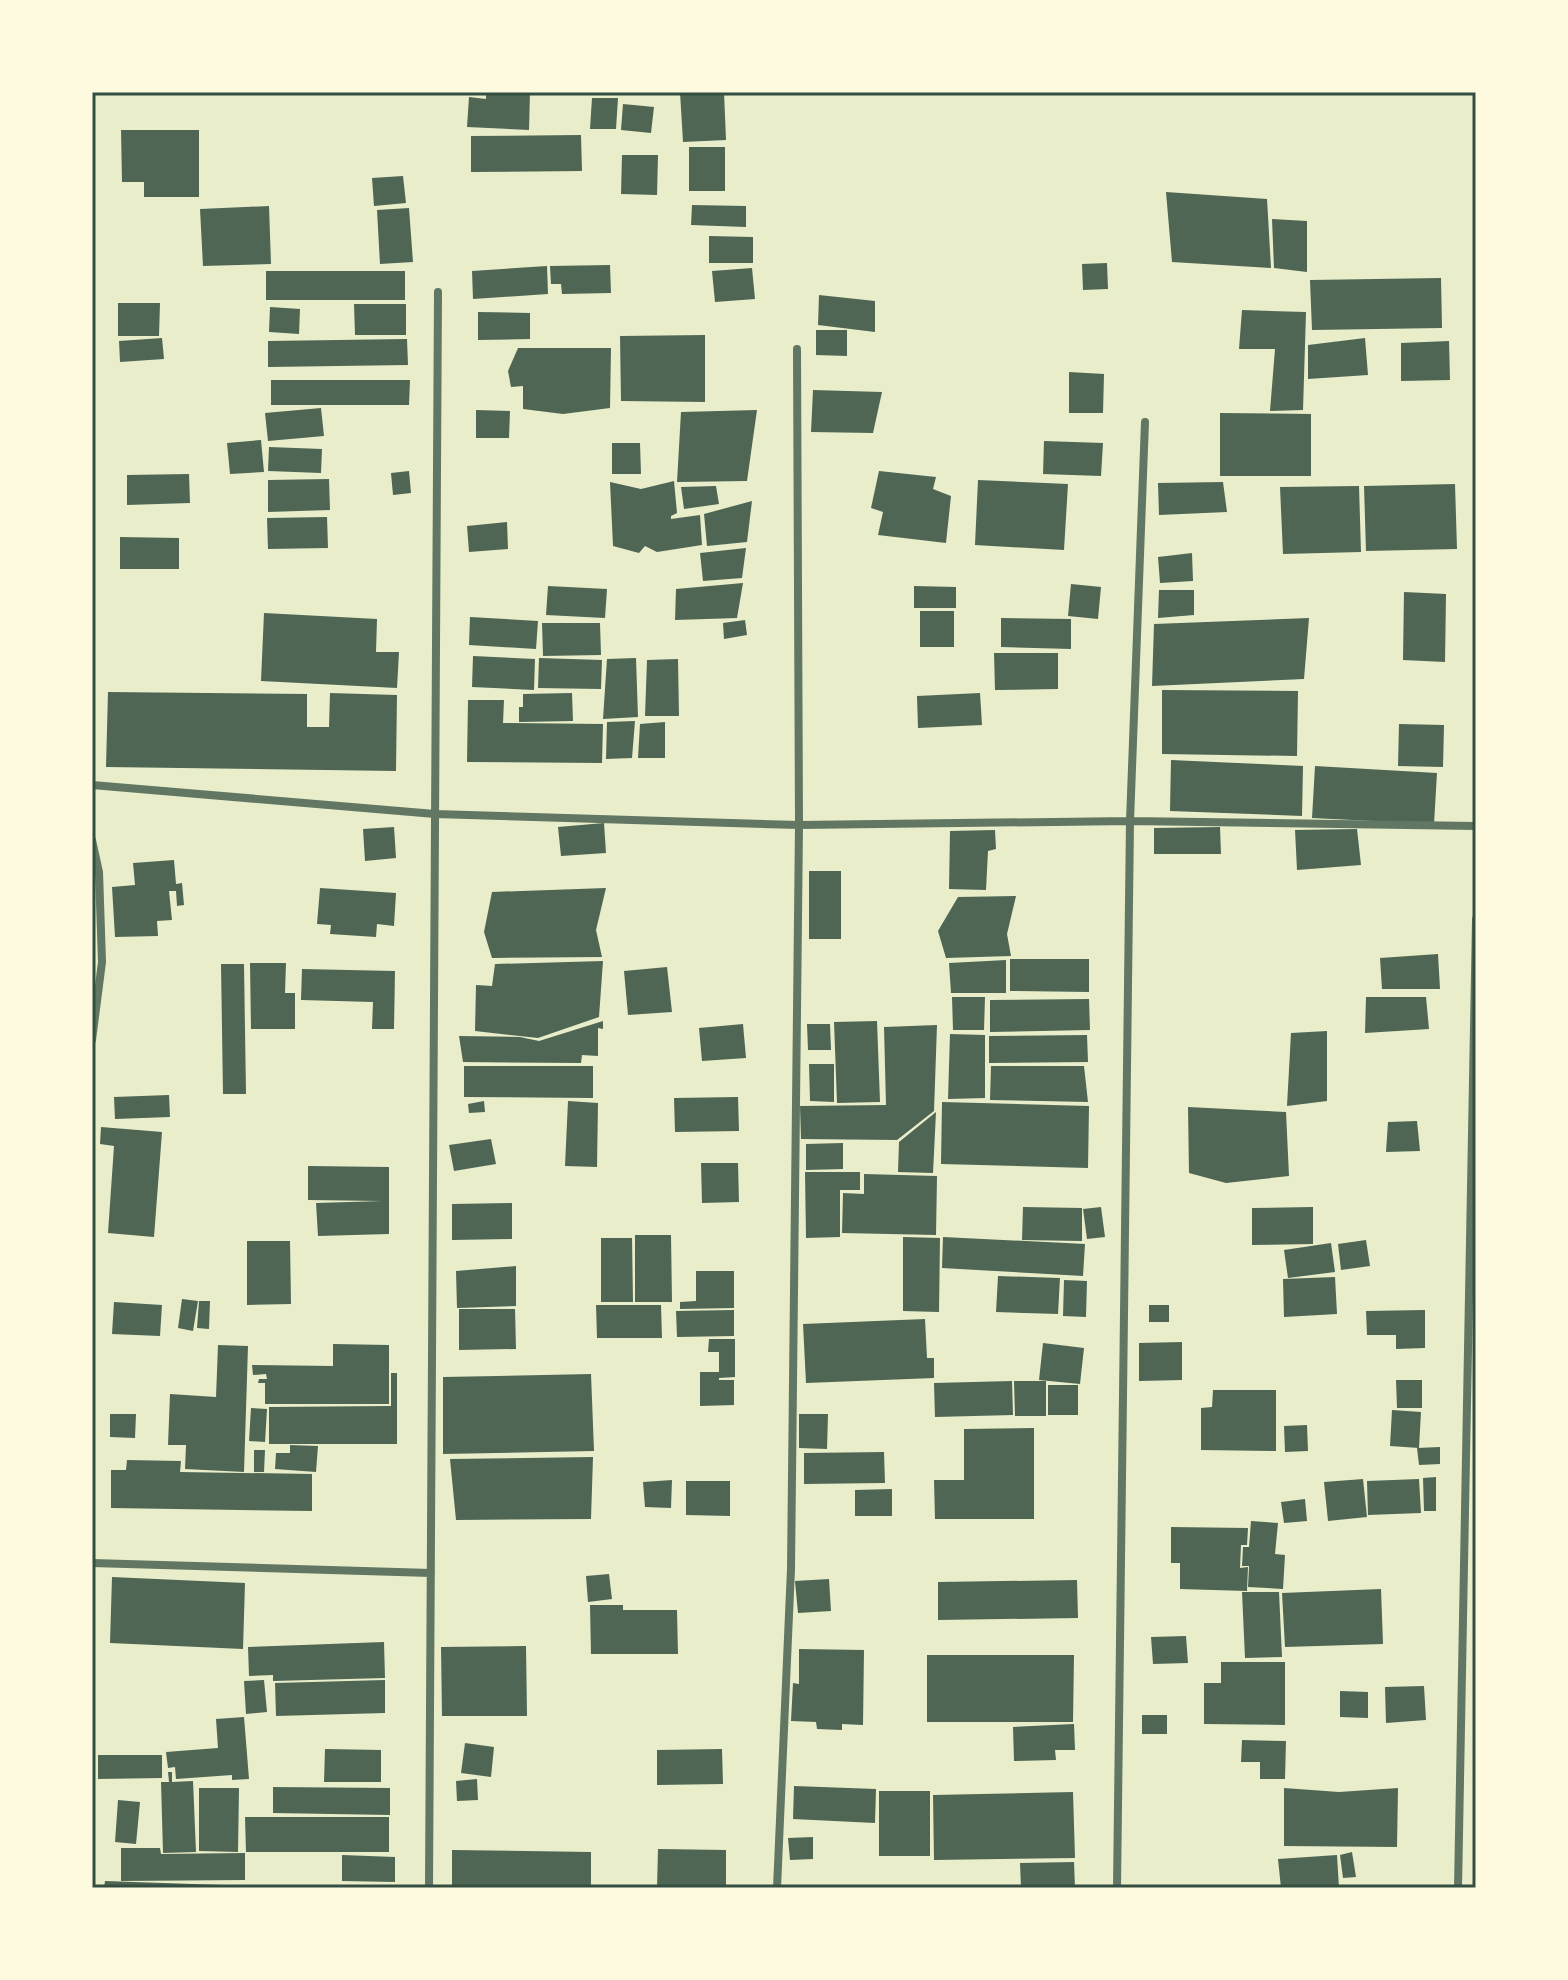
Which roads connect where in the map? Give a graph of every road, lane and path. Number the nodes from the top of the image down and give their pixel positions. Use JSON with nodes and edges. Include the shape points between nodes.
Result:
{"nodes":[{"id":1,"x":438,"y":292,"type":"dead end"},
{"id":2,"x":797,"y":349,"type":"dead end"},
{"id":3,"x":1145,"y":422,"type":"dead end"},
{"id":4,"x":92,"y":785,"type":"edge"},
{"id":5,"x":435,"y":814,"type":"junction"},
{"id":6,"x":1130,"y":821,"type":"junction"},
{"id":7,"x":799,"y":825,"type":"junction"},
{"id":8,"x":1476,"y":826,"type":"edge"},
{"id":9,"x":92,"y":840,"type":"edge"},
{"id":10,"x":1476,"y":919,"type":"edge"},
{"id":11,"x":92,"y":1040,"type":"edge"},
{"id":12,"x":92,"y":1563,"type":"edge"},
{"id":13,"x":431,"y":1573,"type":"junction"},
{"id":14,"x":429,"y":1888,"type":"edge"},
{"id":15,"x":777,"y":1888,"type":"edge"},
{"id":16,"x":1117,"y":1888,"type":"edge"},
{"id":17,"x":1458,"y":1888,"type":"edge"}],
"edges":[{"from":1,"to":5,"type":"street"},
{"from":2,"to":7,"type":"street"},
{"from":3,"to":6,"type":"street"},
{"from":4,"to":5,"type":"street"},
{"from":5,"to":7,"type":"street"},
{"from":5,"to":13,"type":"street"},
{"from":6,"to":7,"type":"street"},
{"from":6,"to":8,"type":"street"},
{"from":6,"to":16,"type":"street"},
{"from":7,"to":15,"type":"street","via":[[791,1569]]},
{"from":9,"to":11,"type":"street","via":[[99,872],[102,962]]},
{"from":10,"to":17,"type":"street"},
{"from":12,"to":13,"type":"street"},
{"from":13,"to":14,"type":"street"}]}
